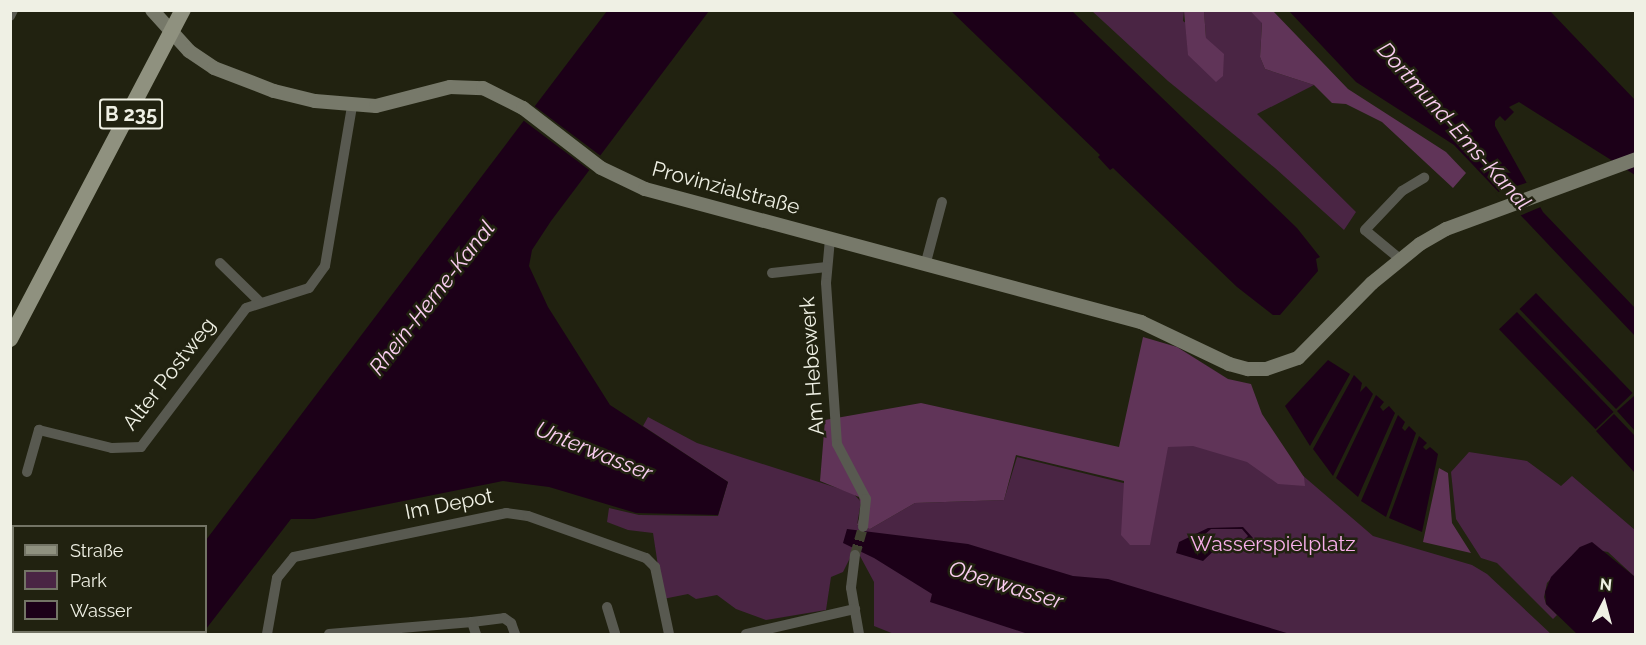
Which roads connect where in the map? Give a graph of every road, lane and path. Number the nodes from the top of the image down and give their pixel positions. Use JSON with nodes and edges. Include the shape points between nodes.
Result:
{"nodes":[{"id":1,"x":13,"y":10,"type":"edge"},
{"id":2,"x":152,"y":10,"type":"edge"},
{"id":3,"x":183,"y":10,"type":"edge"},
{"id":4,"x":10,"y":16,"type":"edge"},
{"id":5,"x":173,"y":31,"type":"junction"},
{"id":6,"x":352,"y":106,"type":"junction"},
{"id":7,"x":1635,"y":159,"type":"edge"},
{"id":8,"x":1424,"y":178,"type":"dead end"},
{"id":9,"x":942,"y":202,"type":"dead end"},
{"id":10,"x":830,"y":239,"type":"junction"},
{"id":11,"x":1400,"y":259,"type":"junction"},
{"id":12,"x":926,"y":262,"type":"junction"},
{"id":13,"x":220,"y":263,"type":"dead end"},
{"id":14,"x":827,"y":267,"type":"junction"},
{"id":15,"x":772,"y":273,"type":"dead end"},
{"id":16,"x":259,"y":301,"type":"junction"},
{"id":17,"x":10,"y":339,"type":"edge"},
{"id":18,"x":27,"y":472,"type":"dead end"},
{"id":19,"x":863,"y":527,"type":"tunnel mouth"},
{"id":20,"x":855,"y":555,"type":"tunnel mouth"},
{"id":21,"x":607,"y":607,"type":"dead end"},
{"id":22,"x":855,"y":609,"type":"junction"},
{"id":23,"x":472,"y":622,"type":"junction"},
{"id":24,"x":267,"y":634,"type":"edge"},
{"id":25,"x":329,"y":634,"type":"edge"},
{"id":26,"x":476,"y":634,"type":"edge"},
{"id":27,"x":515,"y":634,"type":"edge"},
{"id":28,"x":615,"y":634,"type":"edge"},
{"id":29,"x":669,"y":634,"type":"edge"},
{"id":30,"x":746,"y":634,"type":"edge"},
{"id":31,"x":859,"y":634,"type":"edge"}],
"edges":[{"from":1,"to":4,"type":"street"},
{"from":2,"to":5,"type":"main road","name":"Provinzialstraße"},
{"from":3,"to":5,"type":"main road","number":"B 235"},
{"from":5,"to":6,"type":"main road","name":"Provinzialstraße","via":[[189,51],[214,68],[274,91]]},
{"from":5,"to":17,"type":"main road","number":"B 235"},
{"from":6,"to":10,"type":"main road","name":"Provinzialstraße","via":[[376,106],[466,85],[490,90],[523,108],[601,168],[645,189]]},
{"from":6,"to":16,"type":"street","via":[[325,266],[309,288],[295,295]]},
{"from":7,"to":11,"type":"main road","via":[[1446,229]]},
{"from":8,"to":11,"type":"street","via":[[1402,191],[1365,230]]},
{"from":9,"to":12,"type":"street"},
{"from":10,"to":12,"type":"main road","name":"Provinzialstraße"},
{"from":10,"to":14,"type":"street","name":"Am Hebewerk"},
{"from":11,"to":12,"type":"main road","name":"Provinzialstraße","via":[[1298,358],[1266,369],[1238,367],[1141,322]]},
{"from":13,"to":16,"type":"street"},
{"from":14,"to":15,"type":"street","name":"Am Hebewerk"},
{"from":14,"to":19,"type":"street","name":"Am Hebewerk","via":[[830,385],[837,444],[866,499]]},
{"from":16,"to":18,"type":"street","name":"Alter Postweg","via":[[246,308],[141,447],[112,448],[39,430]]},
{"from":20,"to":22,"type":"street","via":[[850,579]]},
{"from":21,"to":28,"type":"street"},
{"from":22,"to":30,"type":"street"},
{"from":22,"to":31,"type":"street"},
{"from":23,"to":25,"type":"street"},
{"from":23,"to":26,"type":"street"},
{"from":23,"to":27,"type":"street","via":[[504,618]]},
{"from":24,"to":29,"type":"street","name":"Im Depot","via":[[277,579],[294,556],[506,513],[528,516],[646,558],[655,567]]}]}
